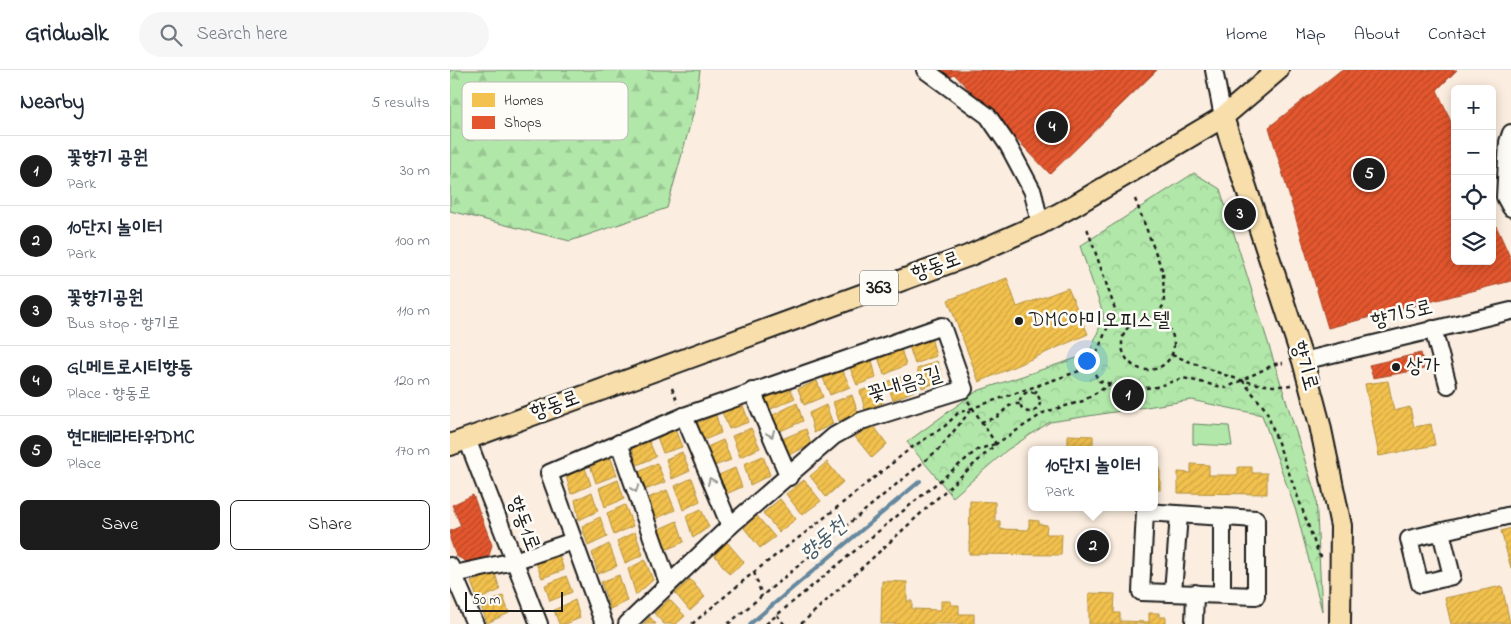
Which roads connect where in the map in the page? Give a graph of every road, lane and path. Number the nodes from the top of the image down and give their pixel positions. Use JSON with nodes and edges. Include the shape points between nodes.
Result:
{"nodes":[{"id":1,"x":925,"y":70,"type":"edge"},
{"id":2,"x":1214,"y":70,"type":"edge"},
{"id":3,"x":1278,"y":70,"type":"edge"},
{"id":4,"x":1223,"y":117,"type":"junction"},
{"id":5,"x":1511,"y":132,"type":"edge"},
{"id":6,"x":1135,"y":199,"type":"dead end"},
{"id":7,"x":1511,"y":208,"type":"edge"},
{"id":8,"x":1040,"y":224,"type":"junction"},
{"id":9,"x":1086,"y":228,"type":"dead end"},
{"id":10,"x":1511,"y":311,"type":"edge"},
{"id":11,"x":1155,"y":319,"type":"junction"},
{"id":12,"x":1433,"y":329,"type":"junction"},
{"id":13,"x":1172,"y":354,"type":"junction"},
{"id":14,"x":1303,"y":361,"type":"junction"},
{"id":15,"x":1283,"y":363,"type":"dead end"},
{"id":16,"x":1091,"y":367,"type":"junction"},
{"id":17,"x":1242,"y":380,"type":"junction"},
{"id":18,"x":1112,"y":383,"type":"junction"},
{"id":19,"x":1039,"y":385,"type":"junction"},
{"id":20,"x":1291,"y":385,"type":"dead end"},
{"id":21,"x":1448,"y":385,"type":"dead end"},
{"id":22,"x":964,"y":389,"type":"junction"},
{"id":23,"x":752,"y":391,"type":"junction"},
{"id":24,"x":1035,"y":394,"type":"junction"},
{"id":25,"x":1020,"y":404,"type":"junction"},
{"id":26,"x":973,"y":408,"type":"junction"},
{"id":27,"x":1035,"y":410,"type":"junction"},
{"id":28,"x":684,"y":416,"type":"junction"},
{"id":29,"x":1038,"y":416,"type":"junction"},
{"id":30,"x":982,"y":422,"type":"junction"},
{"id":31,"x":458,"y":442,"type":"edge"},
{"id":32,"x":619,"y":443,"type":"junction"},
{"id":33,"x":996,"y":444,"type":"junction"},
{"id":34,"x":789,"y":477,"type":"junction"},
{"id":35,"x":1179,"y":514,"type":"junction"},
{"id":36,"x":1511,"y":515,"type":"edge"},
{"id":37,"x":1222,"y":517,"type":"junction"},
{"id":38,"x":730,"y":526,"type":"junction"},
{"id":39,"x":1441,"y":532,"type":"dead end"},
{"id":40,"x":573,"y":541,"type":"junction"},
{"id":41,"x":1327,"y":560,"type":"dead end"},
{"id":42,"x":514,"y":561,"type":"junction"},
{"id":43,"x":451,"y":571,"type":"edge"},
{"id":44,"x":754,"y":572,"type":"junction"},
{"id":45,"x":668,"y":583,"type":"junction"},
{"id":46,"x":1173,"y":592,"type":"junction"},
{"id":47,"x":1195,"y":593,"type":"junction"},
{"id":48,"x":1222,"y":594,"type":"junction"},
{"id":49,"x":762,"y":596,"type":"junction"},
{"id":50,"x":777,"y":615,"type":"junction"},
{"id":51,"x":475,"y":624,"type":"edge"},
{"id":52,"x":539,"y":624,"type":"edge"},
{"id":53,"x":604,"y":624,"type":"edge"},
{"id":54,"x":627,"y":624,"type":"edge"},
{"id":55,"x":692,"y":624,"type":"edge"},
{"id":56,"x":728,"y":624,"type":"edge"},
{"id":57,"x":766,"y":624,"type":"edge"},
{"id":58,"x":784,"y":624,"type":"edge"},
{"id":59,"x":801,"y":624,"type":"edge"},
{"id":60,"x":1194,"y":624,"type":"edge"},
{"id":61,"x":1340,"y":624,"type":"edge"}],
"edges":[{"from":1,"to":8,"type":"street","via":[[988,116],[1033,192]]},
{"from":2,"to":4,"type":"street"},
{"from":3,"to":4,"type":"main road","name":"향동로","number":"363"},
{"from":4,"to":8,"type":"main road","name":"향동로","number":"363"},
{"from":4,"to":14,"type":"main road","name":"향기로"},
{"from":5,"to":7,"type":"street","via":[[1505,197]]},
{"from":6,"to":11,"type":"path","via":[[1162,272],[1164,304]]},
{"from":8,"to":31,"type":"main road","name":"향동로","number":"363","via":[[968,256]]},
{"from":9,"to":16,"type":"path","via":[[1115,309]]},
{"from":10,"to":12,"type":"street","name":"향기5로"},
{"from":11,"to":13,"type":"path","via":[[1169,329],[1173,337]]},
{"from":11,"to":13,"type":"path","via":[[1138,320],[1125,330],[1121,347],[1124,355],[1136,368],[1144,370],[1161,367]]},
{"from":12,"to":14,"type":"street","name":"향기5로"},
{"from":12,"to":21,"type":"street"},
{"from":13,"to":17,"type":"path"},
{"from":14,"to":61,"type":"main road","name":"향기로","via":[[1341,526]]},
{"from":15,"to":17,"type":"path"},
{"from":16,"to":18,"type":"path","via":[[1099,381]]},
{"from":16,"to":19,"type":"path"},
{"from":17,"to":18,"type":"path","via":[[1226,388],[1183,378],[1134,389]]},
{"from":17,"to":20,"type":"path"},
{"from":17,"to":41,"type":"path","via":[[1266,410],[1319,555]]},
{"from":18,"to":29,"type":"path","via":[[1083,401]]},
{"from":19,"to":24,"type":"path"},
{"from":19,"to":26,"type":"path"},
{"from":22,"to":23,"type":"street","name":"꽃내음3길","via":[[942,326]]},
{"from":22,"to":26,"type":"path"},
{"from":22,"to":34,"type":"street","name":"꽃내음3길","via":[[861,421],[834,436]]},
{"from":23,"to":28,"type":"street","name":"꽃내음3길"},
{"from":23,"to":34,"type":"street","one_way":true},
{"from":24,"to":25,"type":"path","via":[[1023,395]]},
{"from":24,"to":27,"type":"path","via":[[1039,402]]},
{"from":25,"to":27,"type":"path","via":[[1026,411]]},
{"from":25,"to":30,"type":"path","via":[[1013,403],[1000,415]]},
{"from":26,"to":30,"type":"path"},
{"from":26,"to":44,"type":"path","via":[[958,413],[946,426],[911,448]]},
{"from":26,"to":49,"type":"path","via":[[939,449]]},
{"from":27,"to":29,"type":"path"},
{"from":28,"to":32,"type":"street","name":"꽃내음3길"},
{"from":38,"to":28,"type":"street","one_way":true},
{"from":29,"to":33,"type":"path"},
{"from":30,"to":33,"type":"path"},
{"from":31,"to":42,"type":"street","name":"향동1로"},
{"from":32,"to":40,"type":"street","name":"꽃내음3길","via":[[550,474]]},
{"from":32,"to":45,"type":"street","one_way":true},
{"from":33,"to":50,"type":"path","via":[[977,450]]},
{"from":33,"to":59,"type":"path"},
{"from":34,"to":38,"type":"street","name":"꽃내음3길"},
{"from":35,"to":37,"type":"street"},
{"from":35,"to":46,"type":"street"},
{"from":35,"to":46,"type":"street","via":[[1144,512],[1141,592]]},
{"from":36,"to":39,"type":"street"},
{"from":37,"to":48,"type":"street"},
{"from":37,"to":48,"type":"street","via":[[1256,519],[1256,596]]},
{"from":38,"to":45,"type":"street","name":"꽃내음3길"},
{"from":40,"to":42,"type":"street"},
{"from":40,"to":53,"type":"street","name":"꽃내음3길"},
{"from":42,"to":43,"type":"street"},
{"from":42,"to":52,"type":"street","name":"향동1로"},
{"from":43,"to":51,"type":"street"},
{"from":44,"to":49,"type":"path"},
{"from":44,"to":55,"type":"path"},
{"from":45,"to":54,"type":"street","name":"꽃내음3길"},
{"from":46,"to":47,"type":"street"},
{"from":47,"to":48,"type":"street"},
{"from":47,"to":60,"type":"street"},
{"from":49,"to":56,"type":"path"},
{"from":50,"to":57,"type":"path"},
{"from":50,"to":58,"type":"path"}]}
